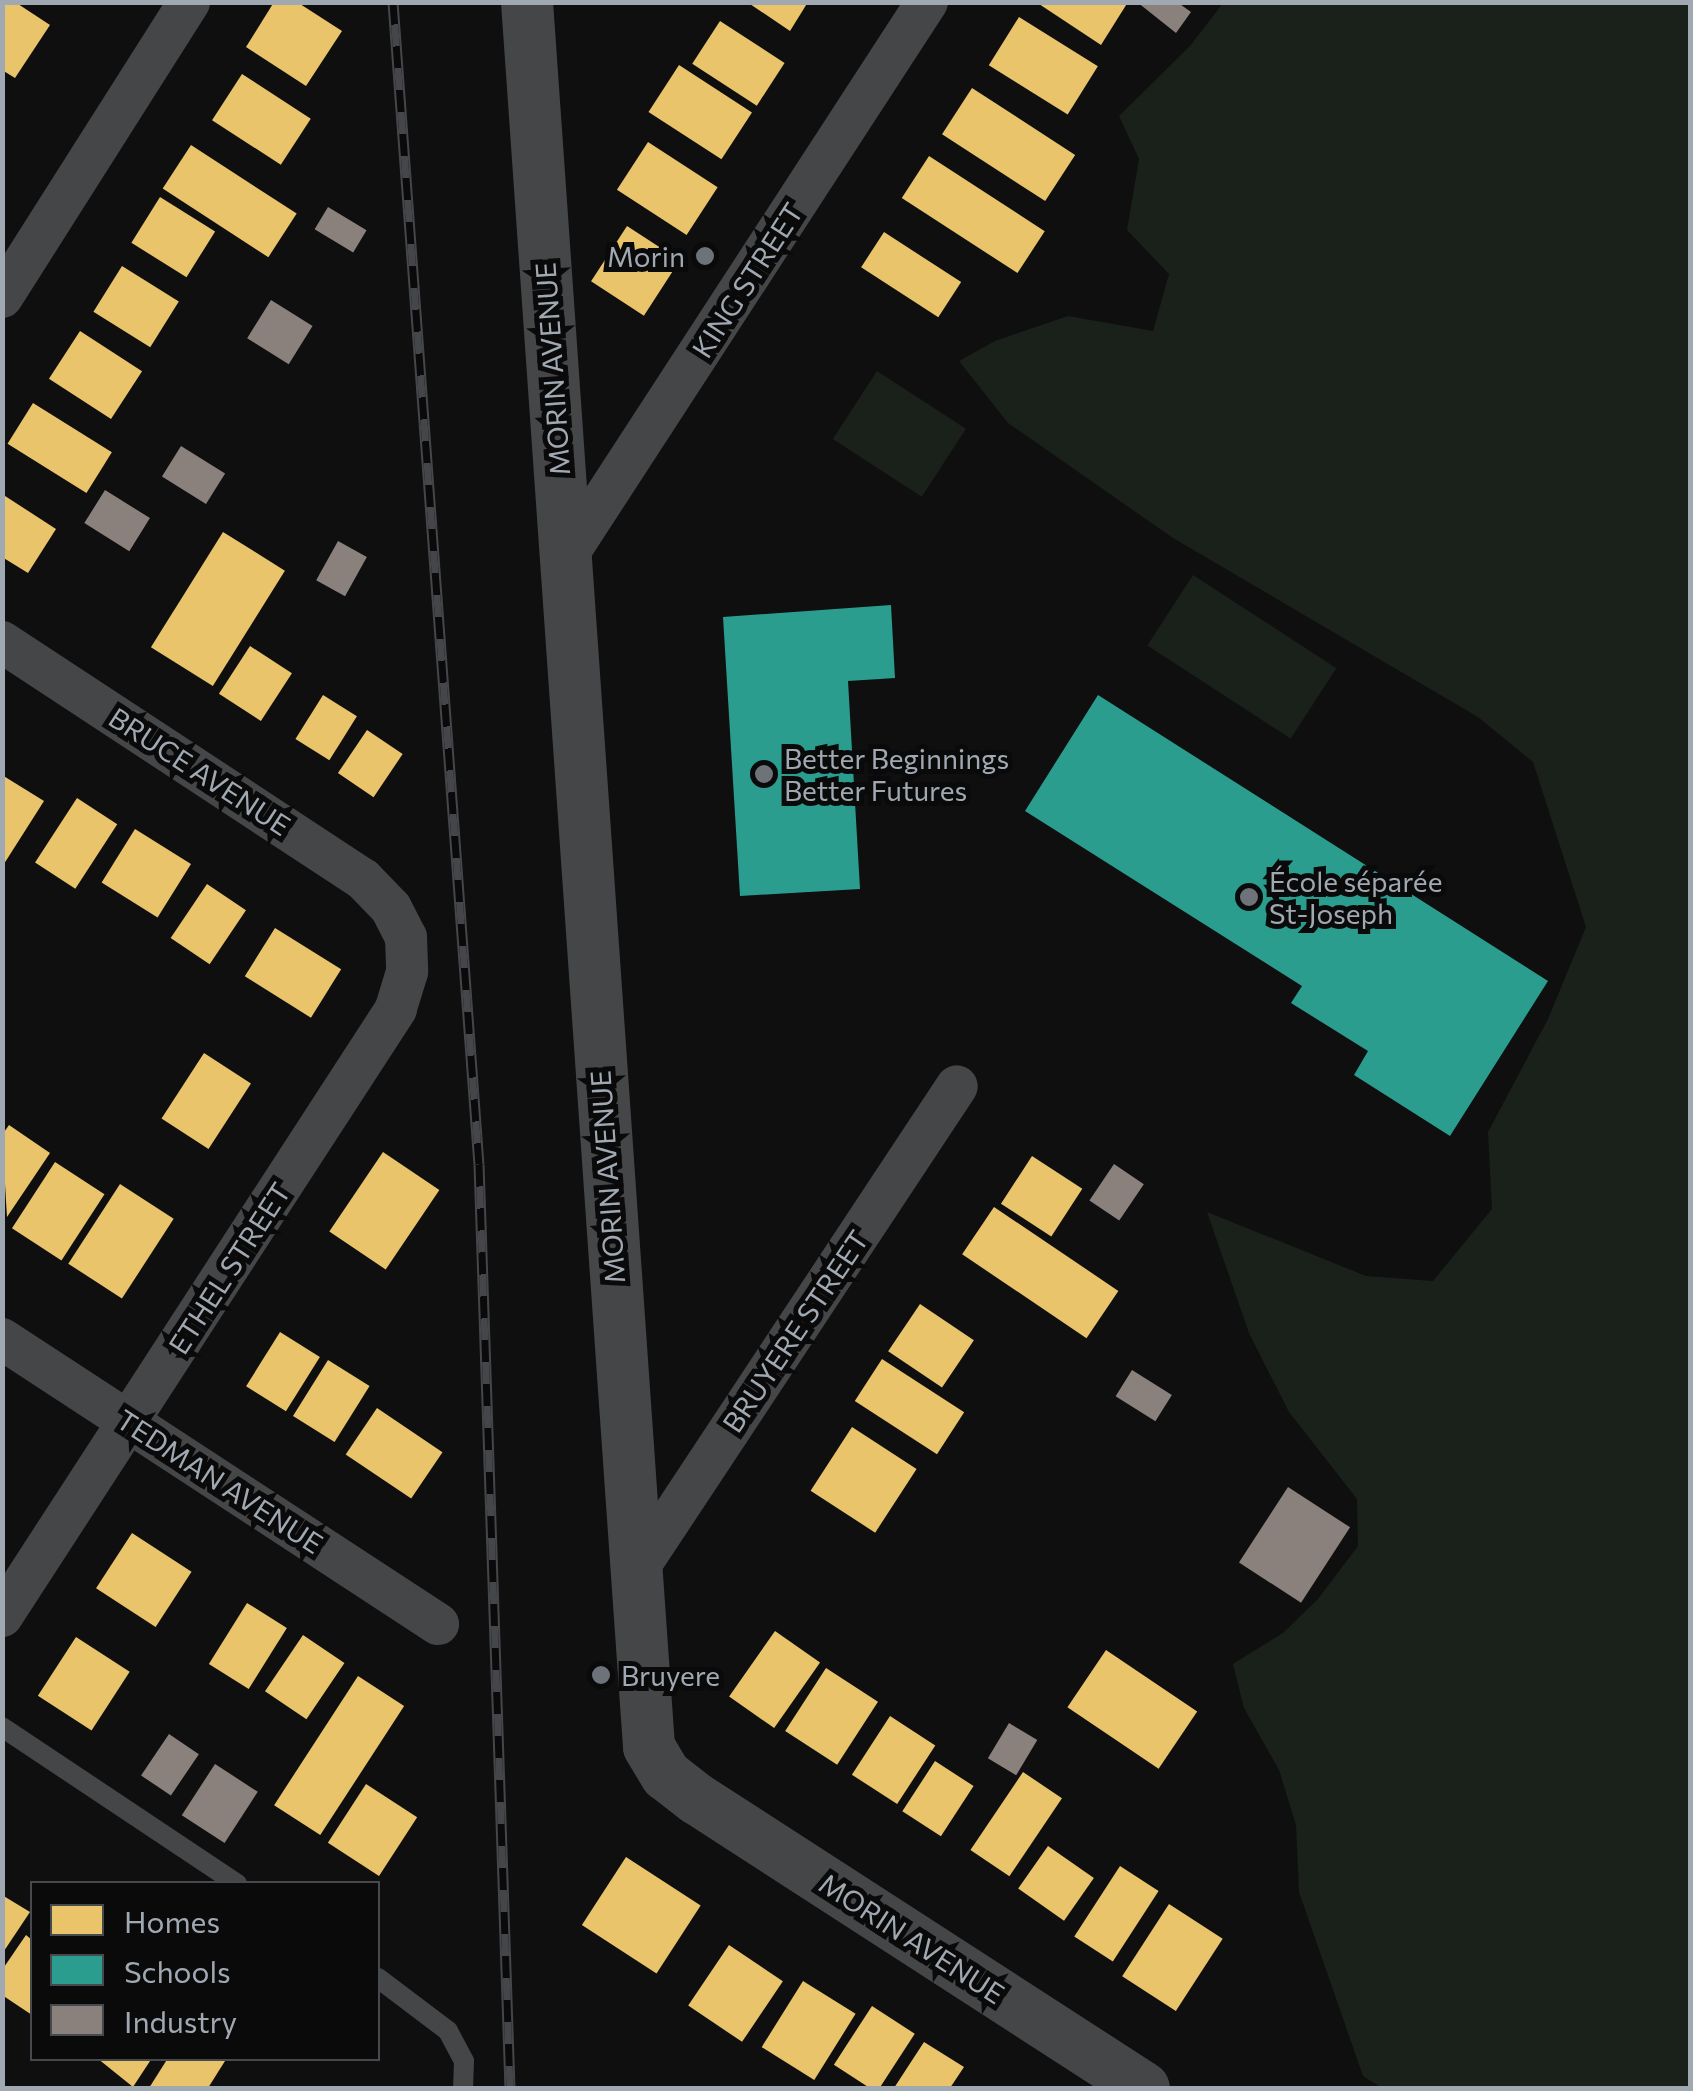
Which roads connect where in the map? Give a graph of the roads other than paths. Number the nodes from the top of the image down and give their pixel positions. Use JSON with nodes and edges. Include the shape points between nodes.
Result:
{"nodes":[{"id":1,"x":189,"y":2,"type":"edge"},
{"id":2,"x":927,"y":2,"type":"edge"},
{"id":3,"x":534,"y":11,"type":"edge"},
{"id":4,"x":2,"y":297,"type":"edge"},
{"id":5,"x":566,"y":557,"type":"junction"},
{"id":6,"x":2,"y":642,"type":"edge"},
{"id":7,"x":392,"y":908,"type":"joint"},
{"id":8,"x":957,"y":1086,"type":"dead end"},
{"id":9,"x":2,"y":1340,"type":"edge"},
{"id":10,"x":130,"y":1422,"type":"junction"},
{"id":11,"x":633,"y":1576,"type":"junction"},
{"id":12,"x":2,"y":1616,"type":"edge"},
{"id":13,"x":438,"y":1624,"type":"dead end"},
{"id":14,"x":2,"y":1727,"type":"edge"},
{"id":15,"x":232,"y":1881,"type":"edge"},
{"id":16,"x":380,"y":1979,"type":"edge"},
{"id":17,"x":463,"y":2088,"type":"edge"},
{"id":18,"x":1144,"y":2088,"type":"edge"}],
"edges":[{"from":1,"to":4,"type":"street"},
{"from":2,"to":5,"type":"street","name":"KING STREET"},
{"from":3,"to":5,"type":"street","name":"MORIN AVENUE"},
{"from":5,"to":11,"type":"street","name":"MORIN AVENUE"},
{"from":6,"to":7,"type":"street","name":"BRUCE AVENUE","via":[[332,856]]},
{"from":7,"to":10,"type":"street","name":"ETHEL STREET","via":[[406,936],[407,972],[396,1009]]},
{"from":8,"to":11,"type":"street","name":"BRUYERE STREET"},
{"from":9,"to":10,"type":"street","name":"TEDMAN AVENUE"},
{"from":10,"to":12,"type":"street","name":"ETHEL STREET"},
{"from":10,"to":13,"type":"street","name":"TEDMAN AVENUE"},
{"from":11,"to":18,"type":"street","name":"MORIN AVENUE","via":[[642,1709],[649,1747],[666,1775]]},
{"from":14,"to":15,"type":"lane"},
{"from":16,"to":17,"type":"lane","via":[[448,2030],[464,2061]]}]}
